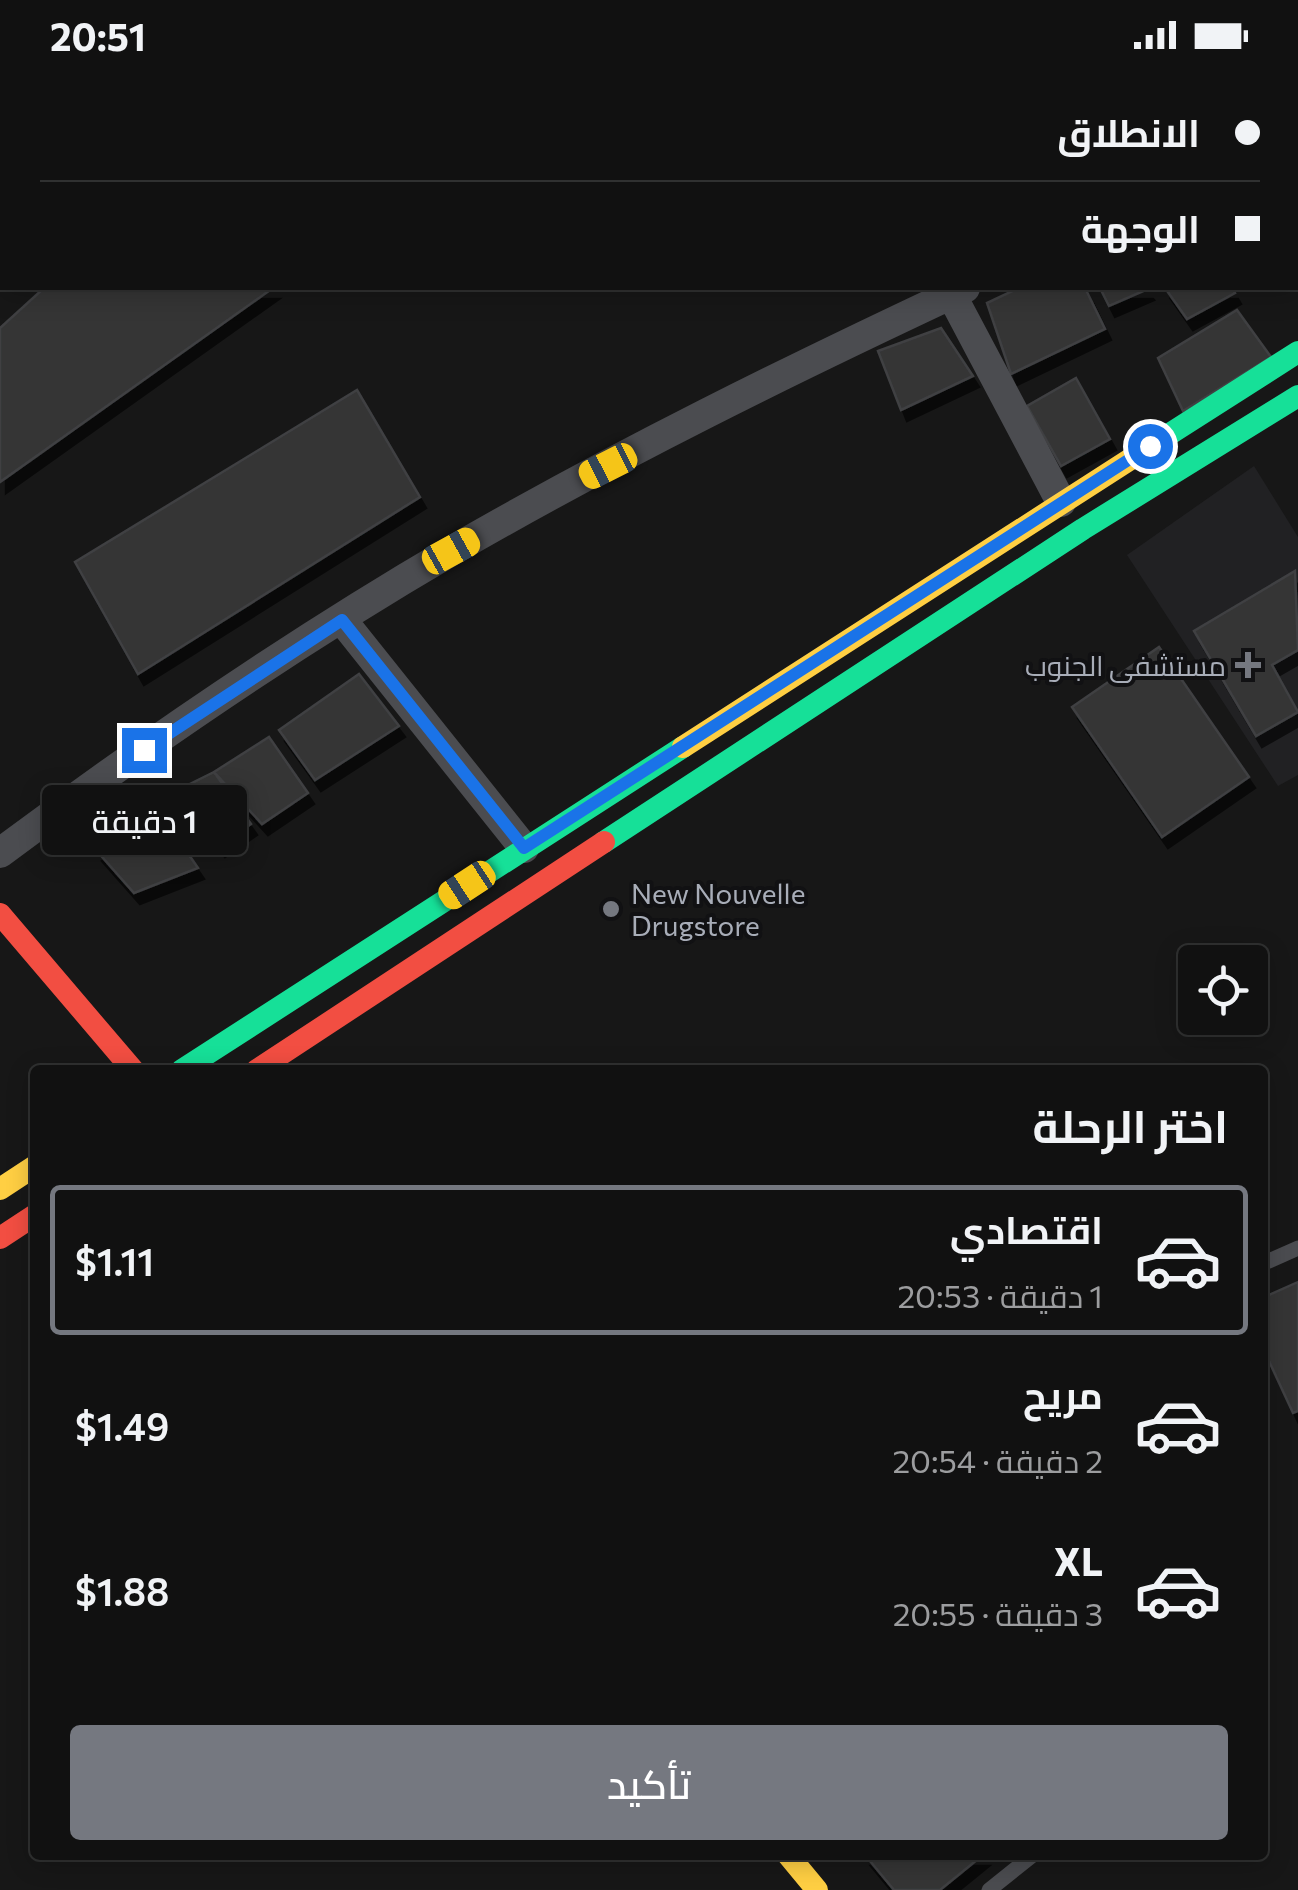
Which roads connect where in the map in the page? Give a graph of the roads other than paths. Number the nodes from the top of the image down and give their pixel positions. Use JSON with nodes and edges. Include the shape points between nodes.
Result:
{"nodes":[{"id":1,"x":958,"y":291,"type":"edge"},
{"id":2,"x":1298,"y":352,"type":"edge"},
{"id":3,"x":1298,"y":396,"type":"edge"},
{"id":4,"x":1061,"y":502,"type":"junction"},
{"id":5,"x":342,"y":620,"type":"junction"},
{"id":6,"x":524,"y":848,"type":"junction"},
{"id":7,"x":0,"y":853,"type":"edge"},
{"id":8,"x":0,"y":914,"type":"edge"},
{"id":9,"x":382,"y":940,"type":"junction"},
{"id":10,"x":404,"y":974,"type":"junction"},
{"id":11,"x":129,"y":1065,"type":"edge"},
{"id":12,"x":190,"y":1065,"type":"edge"},
{"id":13,"x":265,"y":1065,"type":"edge"},
{"id":14,"x":30,"y":1169,"type":"edge"},
{"id":15,"x":0,"y":1189,"type":"edge"},
{"id":16,"x":30,"y":1218,"type":"edge"},
{"id":17,"x":0,"y":1238,"type":"edge"},
{"id":18,"x":1298,"y":1248,"type":"edge"},
{"id":19,"x":1268,"y":1261,"type":"edge"},
{"id":20,"x":792,"y":1860,"type":"edge"},
{"id":21,"x":1027,"y":1860,"type":"edge"},
{"id":22,"x":817,"y":1890,"type":"edge"},
{"id":23,"x":989,"y":1890,"type":"edge"}],
"edges":[{"from":1,"to":4,"type":"street"},
{"from":1,"to":5,"type":"street","via":[[542,500]]},
{"from":2,"to":4,"type":"main road"},
{"from":3,"to":10,"type":"main road","via":[[1083,529]]},
{"from":4,"to":6,"type":"main road"},
{"from":5,"to":6,"type":"street"},
{"from":5,"to":7,"type":"street"},
{"from":6,"to":9,"type":"main road"},
{"from":8,"to":11,"type":"main road"},
{"from":9,"to":10,"type":"main road"},
{"from":9,"to":12,"type":"main road"},
{"from":10,"to":13,"type":"main road"},
{"from":14,"to":15,"type":"main road"},
{"from":16,"to":17,"type":"main road"},
{"from":18,"to":19,"type":"lane"},
{"from":20,"to":22,"type":"main road"},
{"from":21,"to":23,"type":"lane"}]}
